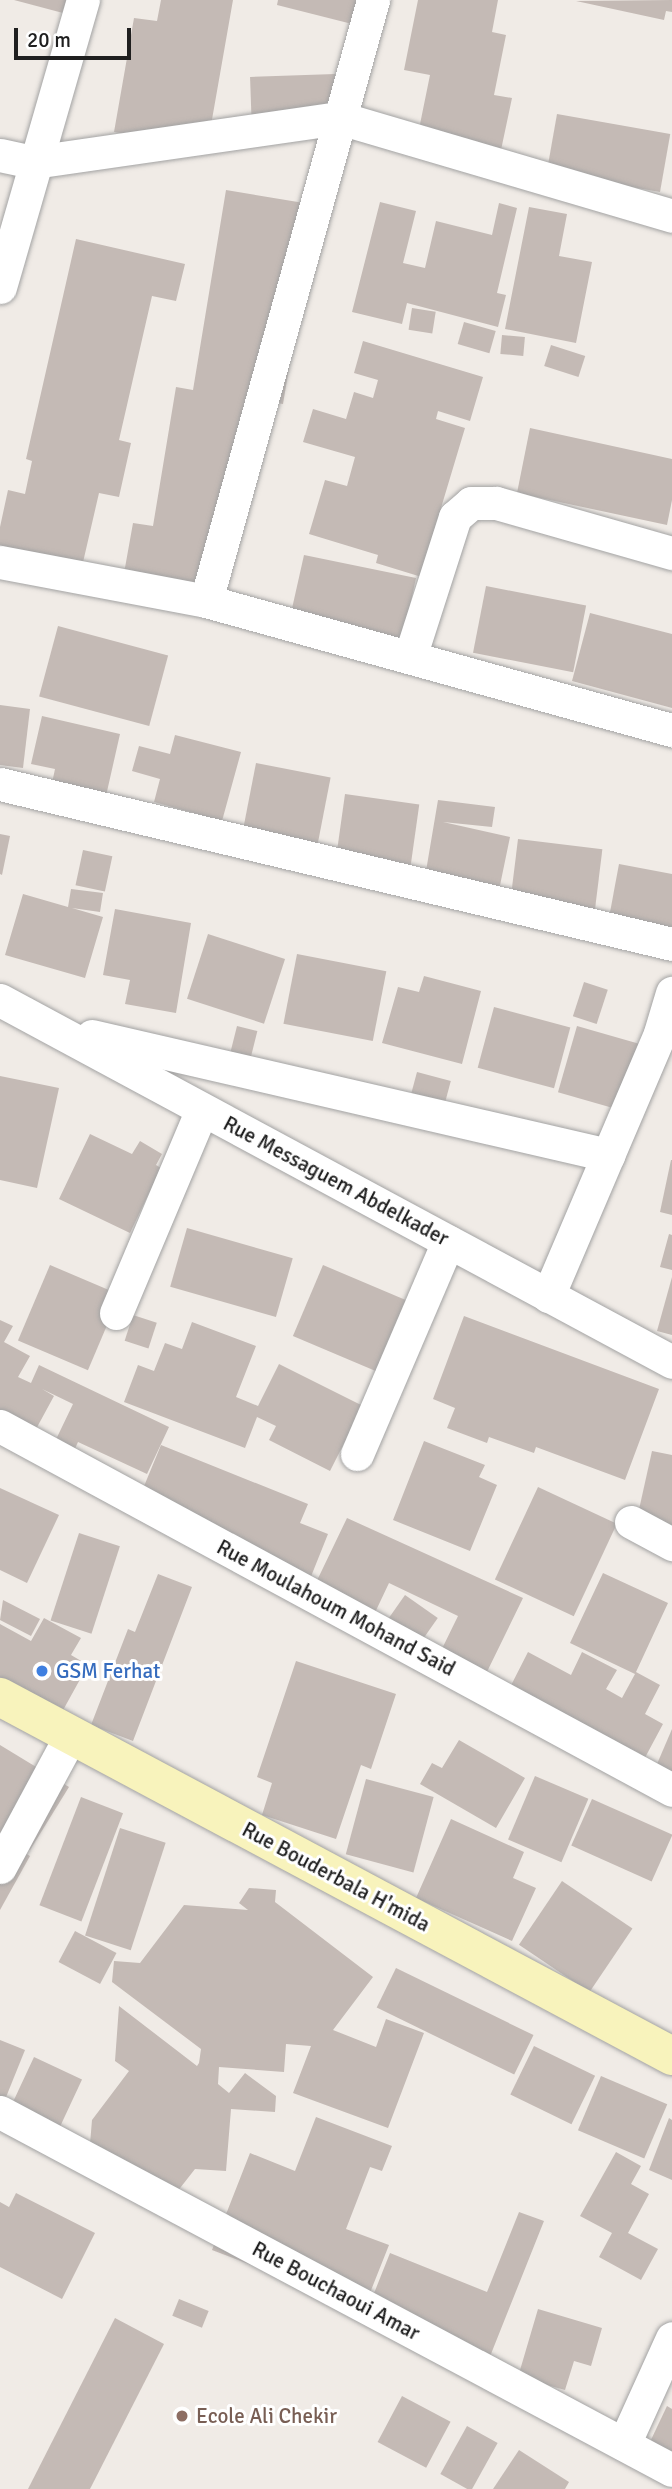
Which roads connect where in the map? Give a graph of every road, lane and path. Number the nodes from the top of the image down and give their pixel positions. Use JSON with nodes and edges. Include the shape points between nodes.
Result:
{"nodes":[{"id":1,"x":83,"y":0,"type":"edge"},
{"id":2,"x":373,"y":0,"type":"edge"},
{"id":3,"x":340,"y":118,"type":"junction"},
{"id":4,"x":0,"y":155,"type":"edge"},
{"id":5,"x":34,"y":162,"type":"junction"},
{"id":6,"x":672,"y":216,"type":"edge"},
{"id":7,"x":0,"y":286,"type":"edge"},
{"id":8,"x":672,"y":553,"type":"edge"},
{"id":9,"x":0,"y":562,"type":"edge"},
{"id":10,"x":206,"y":601,"type":"junction"},
{"id":11,"x":410,"y":657,"type":"junction"},
{"id":12,"x":672,"y":730,"type":"edge"},
{"id":13,"x":0,"y":784,"type":"edge"},
{"id":14,"x":672,"y":944,"type":"edge"},
{"id":15,"x":672,"y":993,"type":"edge"},
{"id":16,"x":0,"y":1000,"type":"edge"},
{"id":17,"x":48,"y":1026,"type":"junction"},
{"id":18,"x":202,"y":1109,"type":"junction"},
{"id":19,"x":608,"y":1155,"type":"junction"},
{"id":20,"x":448,"y":1241,"type":"junction"},
{"id":21,"x":548,"y":1296,"type":"junction"},
{"id":22,"x":116,"y":1313,"type":"dead end"},
{"id":23,"x":672,"y":1362,"type":"edge"},
{"id":24,"x":0,"y":1426,"type":"edge"},
{"id":25,"x":357,"y":1454,"type":"dead end"},
{"id":26,"x":631,"y":1522,"type":"dead end"},
{"id":27,"x":672,"y":1544,"type":"edge"},
{"id":28,"x":0,"y":1697,"type":"edge"},
{"id":29,"x":71,"y":1735,"type":"junction"},
{"id":30,"x":672,"y":1790,"type":"edge"},
{"id":31,"x":0,"y":1867,"type":"edge"},
{"id":32,"x":672,"y":2056,"type":"edge"},
{"id":33,"x":0,"y":2112,"type":"edge"},
{"id":34,"x":672,"y":2338,"type":"edge"},
{"id":35,"x":624,"y":2444,"type":"junction"},
{"id":36,"x":672,"y":2470,"type":"edge"}],
"edges":[{"from":1,"to":5,"type":"street"},
{"from":2,"to":3,"type":"street"},
{"from":3,"to":5,"type":"street"},
{"from":3,"to":6,"type":"street"},
{"from":3,"to":10,"type":"street"},
{"from":4,"to":5,"type":"street"},
{"from":5,"to":7,"type":"street"},
{"from":8,"to":11,"type":"street","via":[[496,503],[471,503],[455,517]]},
{"from":9,"to":10,"type":"street"},
{"from":10,"to":11,"type":"street"},
{"from":11,"to":12,"type":"street"},
{"from":13,"to":14,"type":"street"},
{"from":15,"to":19,"type":"street","via":[[660,1033]]},
{"from":16,"to":17,"type":"street","name":"Rue Messaguem Abdelkader"},
{"from":17,"to":18,"type":"street","name":"Rue Messaguem Abdelkader"},
{"from":17,"to":19,"type":"street"},
{"from":18,"to":20,"type":"street","name":"Rue Messaguem Abdelkader"},
{"from":18,"to":22,"type":"street"},
{"from":19,"to":21,"type":"street"},
{"from":20,"to":21,"type":"street","name":"Rue Messaguem Abdelkader"},
{"from":20,"to":25,"type":"street"},
{"from":21,"to":23,"type":"street","name":"Rue Messaguem Abdelkader"},
{"from":24,"to":30,"type":"street","name":"Rue Moulahoum Mohand Said"},
{"from":26,"to":27,"type":"street"},
{"from":28,"to":29,"type":"main road","name":"Rue Bouderbala H'mida"},
{"from":29,"to":31,"type":"street"},
{"from":29,"to":32,"type":"main road","name":"Rue Bouderbala H'mida"},
{"from":33,"to":35,"type":"street","name":"Rue Bouchaoui Amar"},
{"from":34,"to":35,"type":"street"},
{"from":35,"to":36,"type":"street","name":"Rue Bouchaoui Amar"}]}
